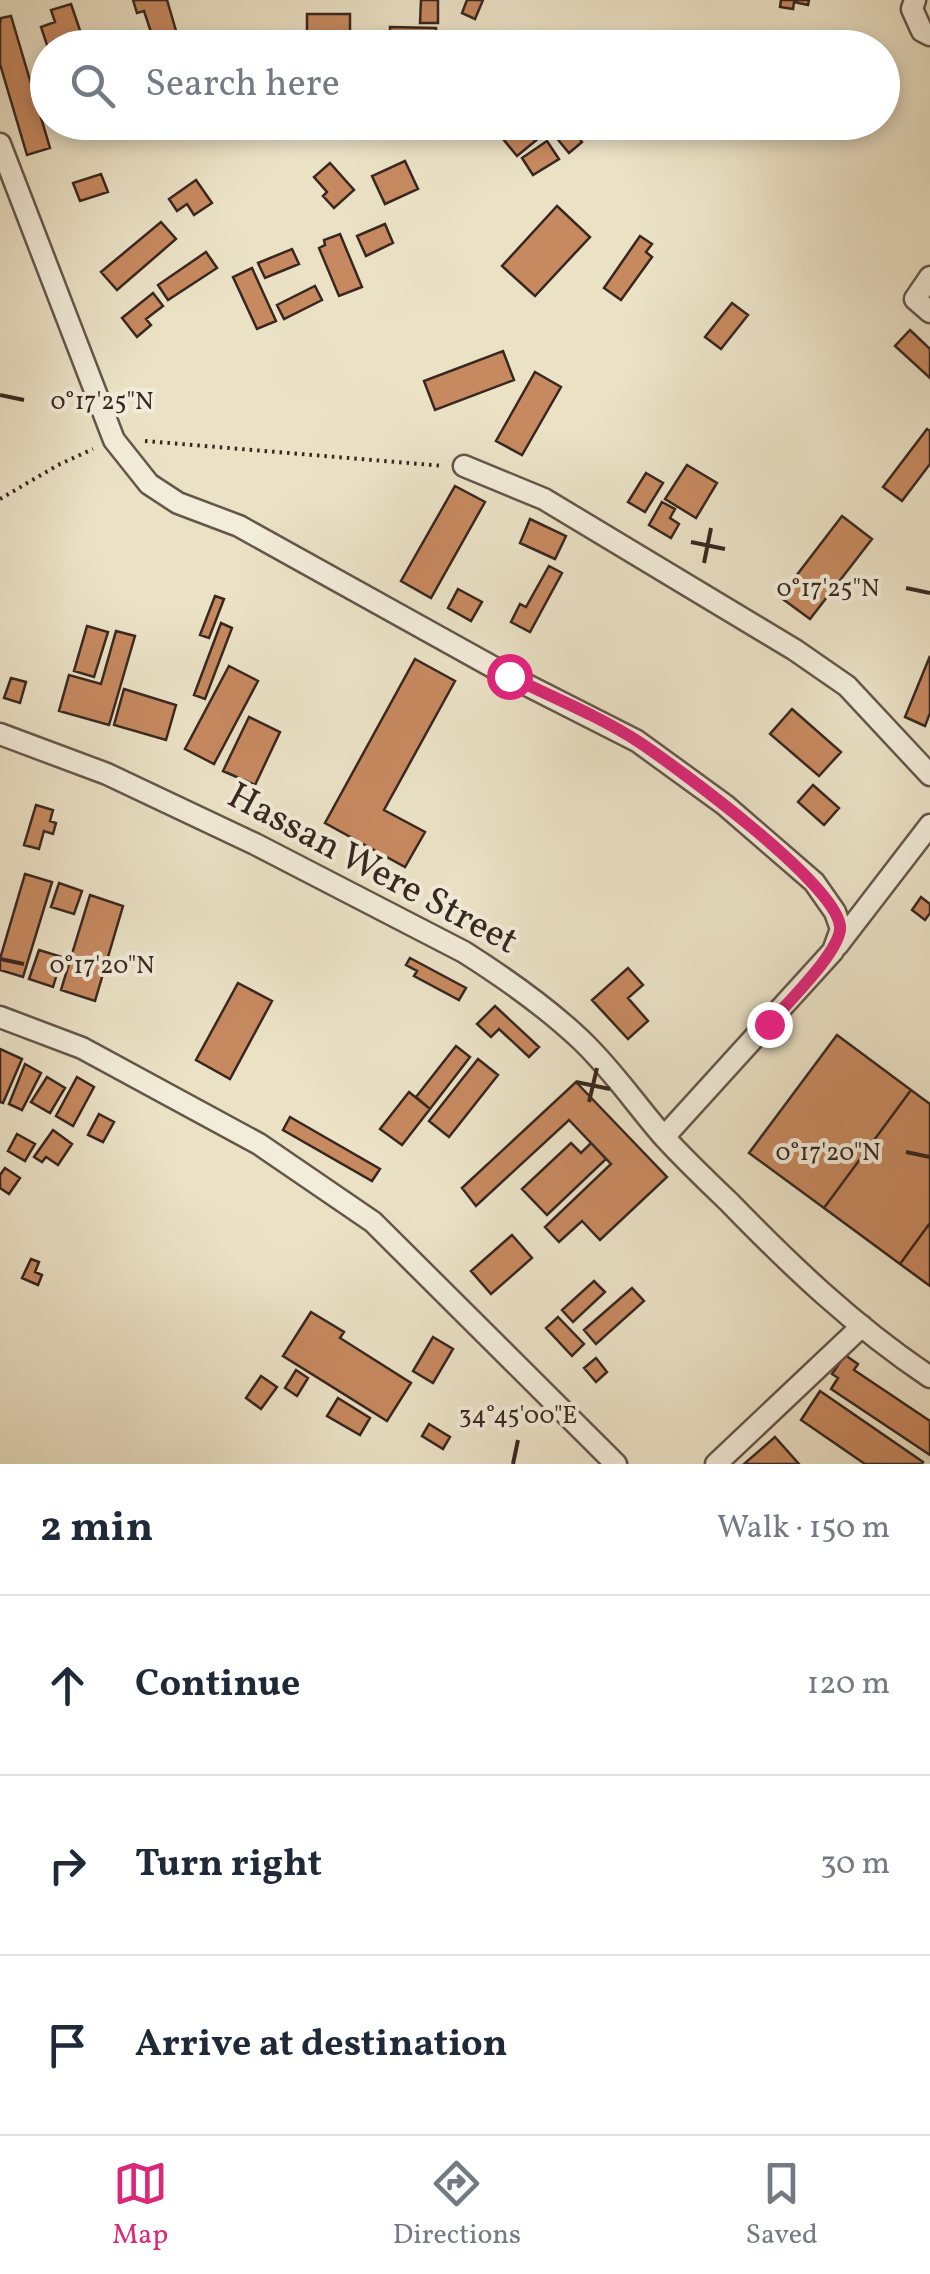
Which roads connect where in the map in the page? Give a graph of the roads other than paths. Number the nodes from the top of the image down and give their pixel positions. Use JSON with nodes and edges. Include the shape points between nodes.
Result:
{"nodes":[{"id":1,"x":915,"y":0,"type":"edge"},
{"id":2,"x":930,"y":35,"type":"edge"},
{"id":3,"x":0,"y":144,"type":"edge"},
{"id":4,"x":930,"y":277,"type":"edge"},
{"id":5,"x":930,"y":312,"type":"edge"},
{"id":6,"x":464,"y":466,"type":"road end"},
{"id":7,"x":0,"y":734,"type":"edge"},
{"id":8,"x":930,"y":775,"type":"edge"},
{"id":9,"x":930,"y":825,"type":"edge"},
{"id":10,"x":832,"y":951,"type":"junction"},
{"id":11,"x":0,"y":1017,"type":"edge"},
{"id":12,"x":664,"y":1137,"type":"junction"},
{"id":13,"x":862,"y":1326,"type":"junction"},
{"id":14,"x":930,"y":1376,"type":"edge"},
{"id":15,"x":616,"y":1464,"type":"edge"},
{"id":16,"x":716,"y":1464,"type":"edge"}],
"edges":[{"from":1,"to":2,"type":"street","via":[[912,9]]},
{"from":3,"to":10,"type":"street","via":[[114,440],[149,484],[239,526],[662,758],[814,882],[841,929]]},
{"from":4,"to":5,"type":"street","via":[[915,300]]},
{"from":6,"to":8,"type":"street","via":[[544,498],[795,650],[847,686]]},
{"from":7,"to":12,"type":"street","name":"Hassan Were Street","via":[[106,774],[255,844],[464,952],[581,1040]]},
{"from":9,"to":10,"type":"street"},
{"from":10,"to":12,"type":"street"},
{"from":11,"to":15,"type":"street","via":[[82,1048],[259,1144],[373,1222]]},
{"from":12,"to":13,"type":"street","name":"Hassan Were Street","via":[[804,1278]]},
{"from":13,"to":14,"type":"street","name":"Hassan Were Street"},
{"from":13,"to":16,"type":"street"}]}
